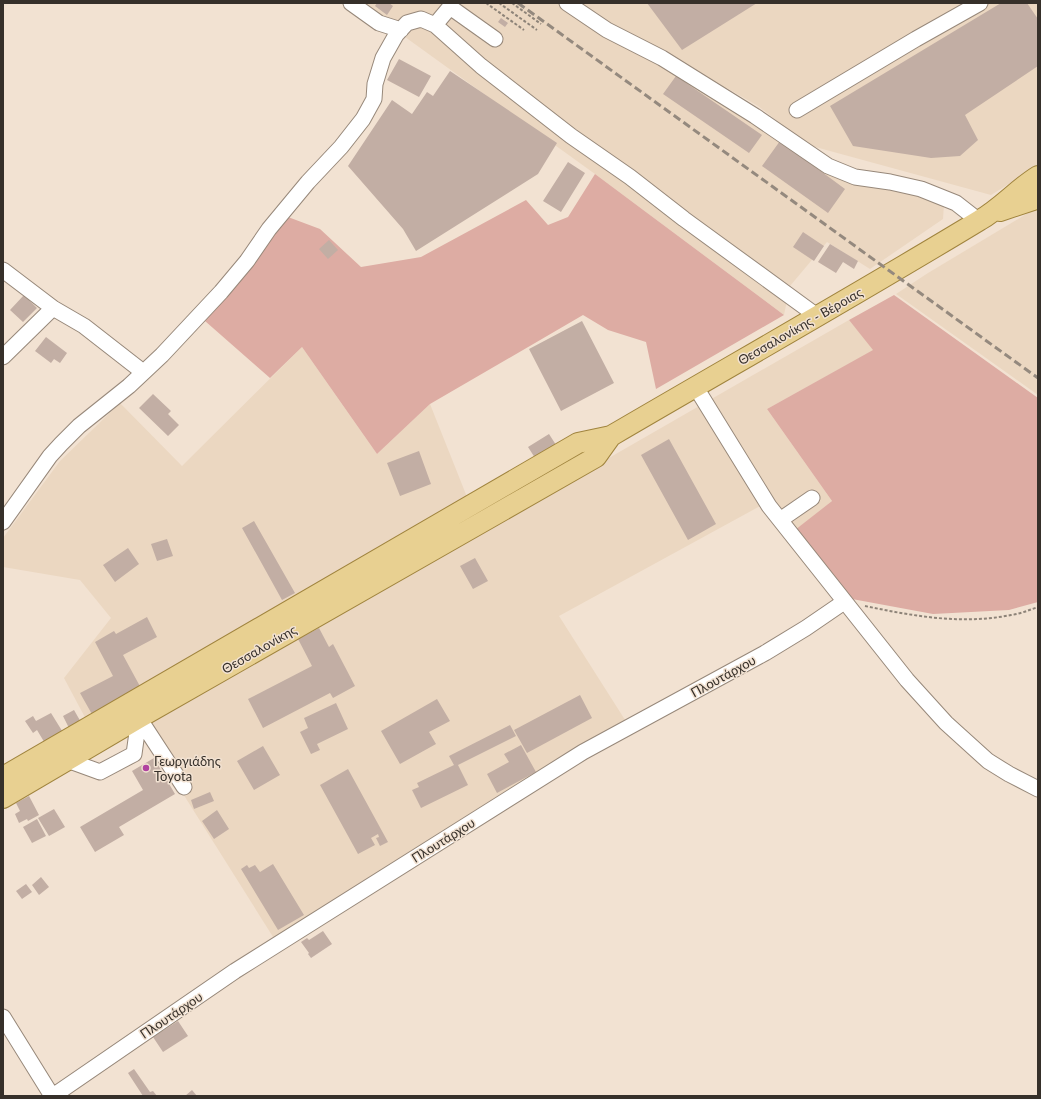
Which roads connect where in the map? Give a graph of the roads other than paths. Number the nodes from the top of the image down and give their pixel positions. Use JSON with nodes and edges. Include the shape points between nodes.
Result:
{"nodes":[{"id":1,"x":351,"y":3,"type":"edge"},
{"id":2,"x":568,"y":3,"type":"edge"},
{"id":3,"x":980,"y":3,"type":"edge"},
{"id":4,"x":435,"y":25,"type":"junction"},
{"id":5,"x":401,"y":30,"type":"junction"},
{"id":6,"x":496,"y":40,"type":"dead end"},
{"id":7,"x":797,"y":110,"type":"dead end"},
{"id":8,"x":1038,"y":176,"type":"edge"},
{"id":9,"x":1038,"y":196,"type":"edge"},
{"id":10,"x":984,"y":218,"type":"junction"},
{"id":11,"x":3,"y":270,"type":"edge"},
{"id":12,"x":53,"y":308,"type":"junction"},
{"id":13,"x":817,"y":316,"type":"junction"},
{"id":14,"x":3,"y":357,"type":"edge"},
{"id":15,"x":143,"y":372,"type":"junction"},
{"id":16,"x":695,"y":386,"type":"junction"},
{"id":17,"x":611,"y":436,"type":"junction"},
{"id":18,"x":502,"y":487,"type":"joint"},
{"id":19,"x":812,"y":498,"type":"dead end"},
{"id":20,"x":516,"y":503,"type":"joint"},
{"id":21,"x":780,"y":520,"type":"junction"},
{"id":22,"x":3,"y":522,"type":"edge"},
{"id":23,"x":844,"y":602,"type":"junction"},
{"id":24,"x":139,"y":718,"type":"junction"},
{"id":25,"x":67,"y":760,"type":"junction"},
{"id":26,"x":3,"y":777,"type":"edge"},
{"id":27,"x":184,"y":787,"type":"dead end"},
{"id":28,"x":1038,"y":789,"type":"edge"},
{"id":29,"x":3,"y":798,"type":"edge"},
{"id":30,"x":3,"y":1017,"type":"edge"},
{"id":31,"x":53,"y":1096,"type":"edge"}],
"edges":[{"from":1,"to":5,"type":"street","via":[[379,23]]},
{"from":2,"to":10,"type":"street","via":[[607,30],[676,67],[755,116],[828,166],[855,177],[921,189]]},
{"from":3,"to":7,"type":"street"},
{"from":4,"to":5,"type":"street","via":[[421,18],[407,23]]},
{"from":4,"to":6,"type":"street","via":[[450,7]]},
{"from":4,"to":13,"type":"street","via":[[481,66],[571,136]]},
{"from":5,"to":15,"type":"street","via":[[383,58],[374,100],[363,120],[342,147],[308,182],[221,292]]},
{"from":8,"to":10,"type":"main road","name":"Θεσσαλονίκης - Βέροιας"},
{"from":9,"to":10,"type":"main road","name":"Θεσσαλονίκης - Βέροιας"},
{"from":10,"to":13,"type":"main road","name":"Θεσσαλονίκης - Βέροιας"},
{"from":11,"to":12,"type":"street"},
{"from":12,"to":14,"type":"street"},
{"from":12,"to":15,"type":"street","via":[[84,326]]},
{"from":13,"to":16,"type":"main road","name":"Θεσσαλονίκης - Βέροιας"},
{"from":15,"to":22,"type":"street","via":[[79,426],[53,452]]},
{"from":16,"to":17,"type":"main road","name":"Θεσσαλονίκης - Βέροιας"},
{"from":16,"to":21,"type":"street","via":[[768,506]]},
{"from":17,"to":18,"type":"main road","name":"Θεσσαλονίκης - Βέροιας","via":[[578,443]]},
{"from":17,"to":20,"type":"main road","name":"Θεσσαλονίκης - Βέροιας","via":[[596,457]]},
{"from":18,"to":26,"type":"main road","name":"Θεσσαλονίκης"},
{"from":19,"to":21,"type":"street"},
{"from":20,"to":24,"type":"main road","name":"Θεσσαλονίκης"},
{"from":21,"to":23,"type":"street"},
{"from":23,"to":28,"type":"street","via":[[907,680],[946,722],[988,761]]},
{"from":23,"to":31,"type":"street","name":"Πλουτάρχου","via":[[766,653],[583,752],[235,972]]},
{"from":24,"to":25,"type":"main road","name":"Θεσσαλονίκης"},
{"from":24,"to":25,"type":"street","via":[[134,754],[100,772]]},
{"from":24,"to":27,"type":"street"},
{"from":25,"to":29,"type":"main road","name":"Θεσσαλονίκης"},
{"from":30,"to":31,"type":"street"}]}
